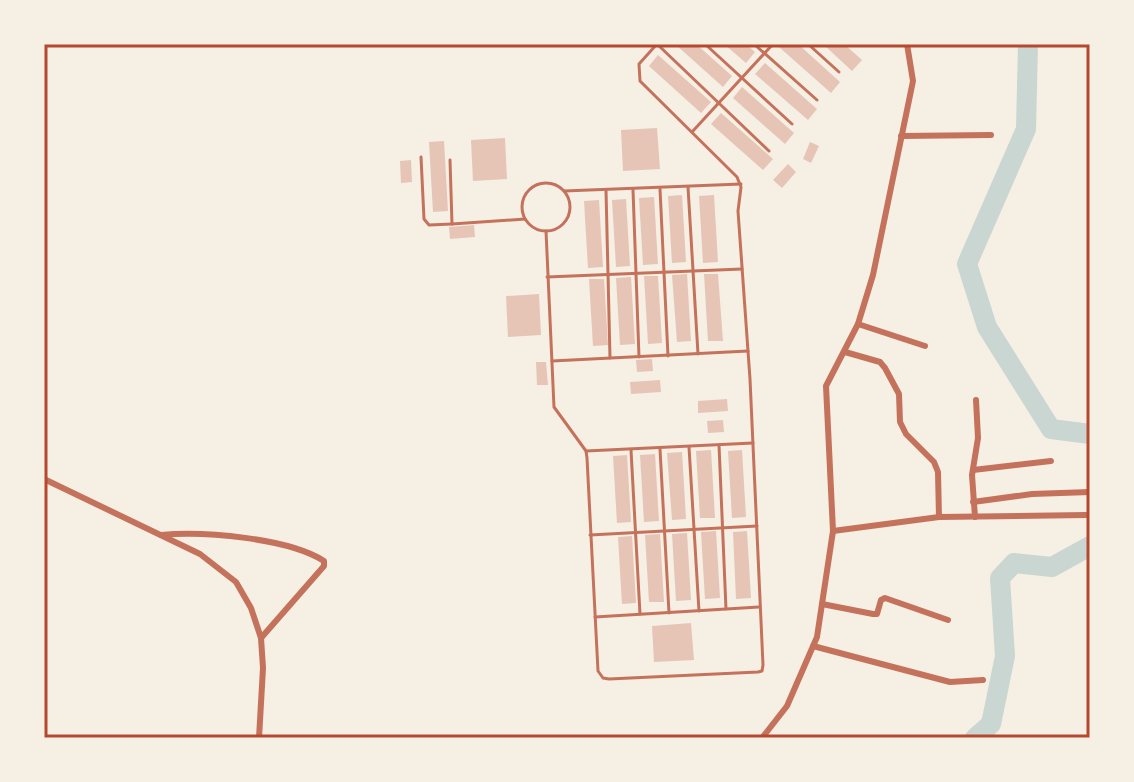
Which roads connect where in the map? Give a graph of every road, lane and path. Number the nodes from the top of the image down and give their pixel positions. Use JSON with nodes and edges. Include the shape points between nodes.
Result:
{"nodes":[{"id":1,"x":705,"y":44,"type":"edge"},
{"id":2,"x":754,"y":44,"type":"edge"},
{"id":3,"x":773,"y":44,"type":"edge"},
{"id":4,"x":808,"y":44,"type":"edge"},
{"id":5,"x":907,"y":44,"type":"edge"},
{"id":6,"x":765,"y":54,"type":"junction"},
{"id":7,"x":839,"y":72,"type":"dead end"},
{"id":8,"x":742,"y":78,"type":"junction"},
{"id":9,"x":817,"y":100,"type":"dead end"},
{"id":10,"x":719,"y":103,"type":"junction"},
{"id":11,"x":792,"y":124,"type":"dead end"},
{"id":12,"x":692,"y":132,"type":"junction"},
{"id":13,"x":991,"y":135,"type":"dead end"},
{"id":14,"x":901,"y":136,"type":"junction"},
{"id":15,"x":769,"y":151,"type":"dead end"},
{"id":16,"x":421,"y":157,"type":"dead end"},
{"id":17,"x":450,"y":160,"type":"dead end"},
{"id":18,"x":741,"y":184,"type":"junction"},
{"id":19,"x":688,"y":187,"type":"junction"},
{"id":20,"x":660,"y":189,"type":"junction"},
{"id":21,"x":606,"y":190,"type":"junction"},
{"id":22,"x":633,"y":190,"type":"junction"},
{"id":23,"x":564,"y":191,"type":"junction"},
{"id":24,"x":525,"y":219,"type":"junction"},
{"id":25,"x":452,"y":224,"type":"junction"},
{"id":26,"x":546,"y":231,"type":"junction"},
{"id":27,"x":742,"y":269,"type":"junction"},
{"id":28,"x":694,"y":271,"type":"junction"},
{"id":29,"x":665,"y":272,"type":"junction"},
{"id":30,"x":637,"y":273,"type":"junction"},
{"id":31,"x":608,"y":274,"type":"junction"},
{"id":32,"x":547,"y":277,"type":"junction"},
{"id":33,"x":858,"y":324,"type":"junction"},
{"id":34,"x":925,"y":346,"type":"dead end"},
{"id":35,"x":748,"y":351,"type":"junction"},
{"id":36,"x":845,"y":352,"type":"junction"},
{"id":37,"x":698,"y":354,"type":"junction"},
{"id":38,"x":668,"y":356,"type":"junction"},
{"id":39,"x":639,"y":357,"type":"junction"},
{"id":40,"x":610,"y":358,"type":"junction"},
{"id":41,"x":552,"y":361,"type":"junction"},
{"id":42,"x":976,"y":400,"type":"dead end"},
{"id":43,"x":753,"y":443,"type":"junction"},
{"id":44,"x":719,"y":445,"type":"junction"},
{"id":45,"x":689,"y":446,"type":"junction"},
{"id":46,"x":660,"y":447,"type":"junction"},
{"id":47,"x":631,"y":449,"type":"junction"},
{"id":48,"x":586,"y":451,"type":"junction"},
{"id":49,"x":1051,"y":461,"type":"dead end"},
{"id":50,"x":973,"y":470,"type":"junction"},
{"id":51,"x":44,"y":479,"type":"edge"},
{"id":52,"x":1090,"y":492,"type":"edge"},
{"id":53,"x":973,"y":502,"type":"junction"},
{"id":54,"x":1086,"y":515,"type":"dead end"},
{"id":55,"x":939,"y":517,"type":"junction"},
{"id":56,"x":975,"y":517,"type":"junction"},
{"id":57,"x":757,"y":526,"type":"junction"},
{"id":58,"x":724,"y":528,"type":"junction"},
{"id":59,"x":695,"y":530,"type":"junction"},
{"id":60,"x":665,"y":531,"type":"junction"},
{"id":61,"x":833,"y":531,"type":"junction"},
{"id":62,"x":636,"y":532,"type":"junction"},
{"id":63,"x":161,"y":535,"type":"junction"},
{"id":64,"x":590,"y":535,"type":"junction"},
{"id":65,"x":822,"y":604,"type":"junction"},
{"id":66,"x":760,"y":607,"type":"junction"},
{"id":67,"x":726,"y":609,"type":"junction"},
{"id":68,"x":699,"y":611,"type":"junction"},
{"id":69,"x":669,"y":613,"type":"junction"},
{"id":70,"x":640,"y":614,"type":"junction"},
{"id":71,"x":595,"y":617,"type":"junction"},
{"id":72,"x":948,"y":620,"type":"dead end"},
{"id":73,"x":261,"y":638,"type":"junction"},
{"id":74,"x":813,"y":646,"type":"junction"},
{"id":75,"x":983,"y":680,"type":"dead end"},
{"id":76,"x":764,"y":737,"type":"edge"},
{"id":77,"x":259,"y":738,"type":"edge"}],
"edges":[{"from":1,"to":8,"type":"lane"},
{"from":2,"to":6,"type":"lane"},
{"from":3,"to":6,"type":"lane"},
{"from":4,"to":7,"type":"lane"},
{"from":5,"to":14,"type":"street","via":[[913,81]]},
{"from":6,"to":8,"type":"lane"},
{"from":6,"to":9,"type":"lane"},
{"from":8,"to":10,"type":"lane"},
{"from":8,"to":11,"type":"lane"},
{"from":10,"to":12,"type":"lane"},
{"from":10,"to":12,"type":"lane","via":[[657,44],[639,64],[640,81]]},
{"from":10,"to":15,"type":"lane"},
{"from":12,"to":18,"type":"lane"},
{"from":13,"to":14,"type":"street"},
{"from":14,"to":33,"type":"street"},
{"from":16,"to":25,"type":"lane","via":[[424,219],[429,225]]},
{"from":17,"to":25,"type":"lane"},
{"from":18,"to":19,"type":"lane"},
{"from":18,"to":27,"type":"lane"},
{"from":19,"to":20,"type":"lane"},
{"from":19,"to":28,"type":"lane"},
{"from":20,"to":22,"type":"lane"},
{"from":20,"to":29,"type":"lane"},
{"from":21,"to":22,"type":"lane"},
{"from":21,"to":23,"type":"lane"},
{"from":21,"to":31,"type":"lane"},
{"from":22,"to":30,"type":"lane"},
{"from":23,"to":24,"type":"lane","via":[[545,183],[530,189],[522,203]]},
{"from":23,"to":26,"type":"lane","via":[[567,217]]},
{"from":24,"to":25,"type":"lane"},
{"from":24,"to":26,"type":"lane"},
{"from":26,"to":32,"type":"lane"},
{"from":27,"to":28,"type":"lane"},
{"from":27,"to":35,"type":"lane"},
{"from":28,"to":29,"type":"lane"},
{"from":28,"to":37,"type":"lane"},
{"from":29,"to":30,"type":"lane"},
{"from":29,"to":38,"type":"lane"},
{"from":30,"to":31,"type":"lane"},
{"from":30,"to":39,"type":"lane"},
{"from":31,"to":32,"type":"lane"},
{"from":31,"to":40,"type":"lane"},
{"from":32,"to":41,"type":"lane"},
{"from":33,"to":34,"type":"street"},
{"from":33,"to":36,"type":"street"},
{"from":35,"to":37,"type":"lane"},
{"from":35,"to":43,"type":"lane"},
{"from":36,"to":55,"type":"street","via":[[885,368],[899,394],[906,434],[938,472]]},
{"from":36,"to":61,"type":"street","via":[[826,386]]},
{"from":37,"to":38,"type":"lane"},
{"from":38,"to":39,"type":"lane"},
{"from":39,"to":40,"type":"lane"},
{"from":40,"to":41,"type":"lane"},
{"from":41,"to":48,"type":"lane","via":[[556,412]]},
{"from":42,"to":50,"type":"street"},
{"from":43,"to":44,"type":"lane"},
{"from":43,"to":57,"type":"lane"},
{"from":44,"to":45,"type":"lane"},
{"from":44,"to":58,"type":"lane"},
{"from":45,"to":46,"type":"lane"},
{"from":45,"to":59,"type":"lane"},
{"from":46,"to":47,"type":"lane"},
{"from":46,"to":60,"type":"lane"},
{"from":47,"to":48,"type":"lane"},
{"from":47,"to":62,"type":"lane"},
{"from":48,"to":64,"type":"lane"},
{"from":49,"to":50,"type":"street"},
{"from":50,"to":53,"type":"street"},
{"from":51,"to":63,"type":"street"},
{"from":52,"to":53,"type":"street"},
{"from":53,"to":56,"type":"street"},
{"from":54,"to":56,"type":"street"},
{"from":55,"to":56,"type":"street"},
{"from":55,"to":61,"type":"street"},
{"from":57,"to":58,"type":"lane"},
{"from":57,"to":66,"type":"lane"},
{"from":58,"to":59,"type":"lane"},
{"from":58,"to":67,"type":"lane"},
{"from":59,"to":60,"type":"lane"},
{"from":59,"to":68,"type":"lane"},
{"from":60,"to":62,"type":"lane"},
{"from":60,"to":69,"type":"lane"},
{"from":61,"to":65,"type":"street"},
{"from":62,"to":64,"type":"lane"},
{"from":62,"to":70,"type":"lane"},
{"from":63,"to":73,"type":"street","via":[[200,554],[236,582]]},
{"from":63,"to":73,"type":"street","via":[[274,543],[324,561]]},
{"from":64,"to":71,"type":"lane"},
{"from":65,"to":72,"type":"street","via":[[877,614],[885,598]]},
{"from":65,"to":74,"type":"street"},
{"from":66,"to":67,"type":"lane"},
{"from":66,"to":71,"type":"lane","via":[[763,665],[758,672],[603,678],[598,671]]},
{"from":67,"to":68,"type":"lane"},
{"from":68,"to":69,"type":"lane"},
{"from":69,"to":70,"type":"lane"},
{"from":70,"to":71,"type":"lane"},
{"from":73,"to":77,"type":"street"},
{"from":74,"to":75,"type":"street","via":[[950,682]]},
{"from":74,"to":76,"type":"street","via":[[787,706]]}]}
